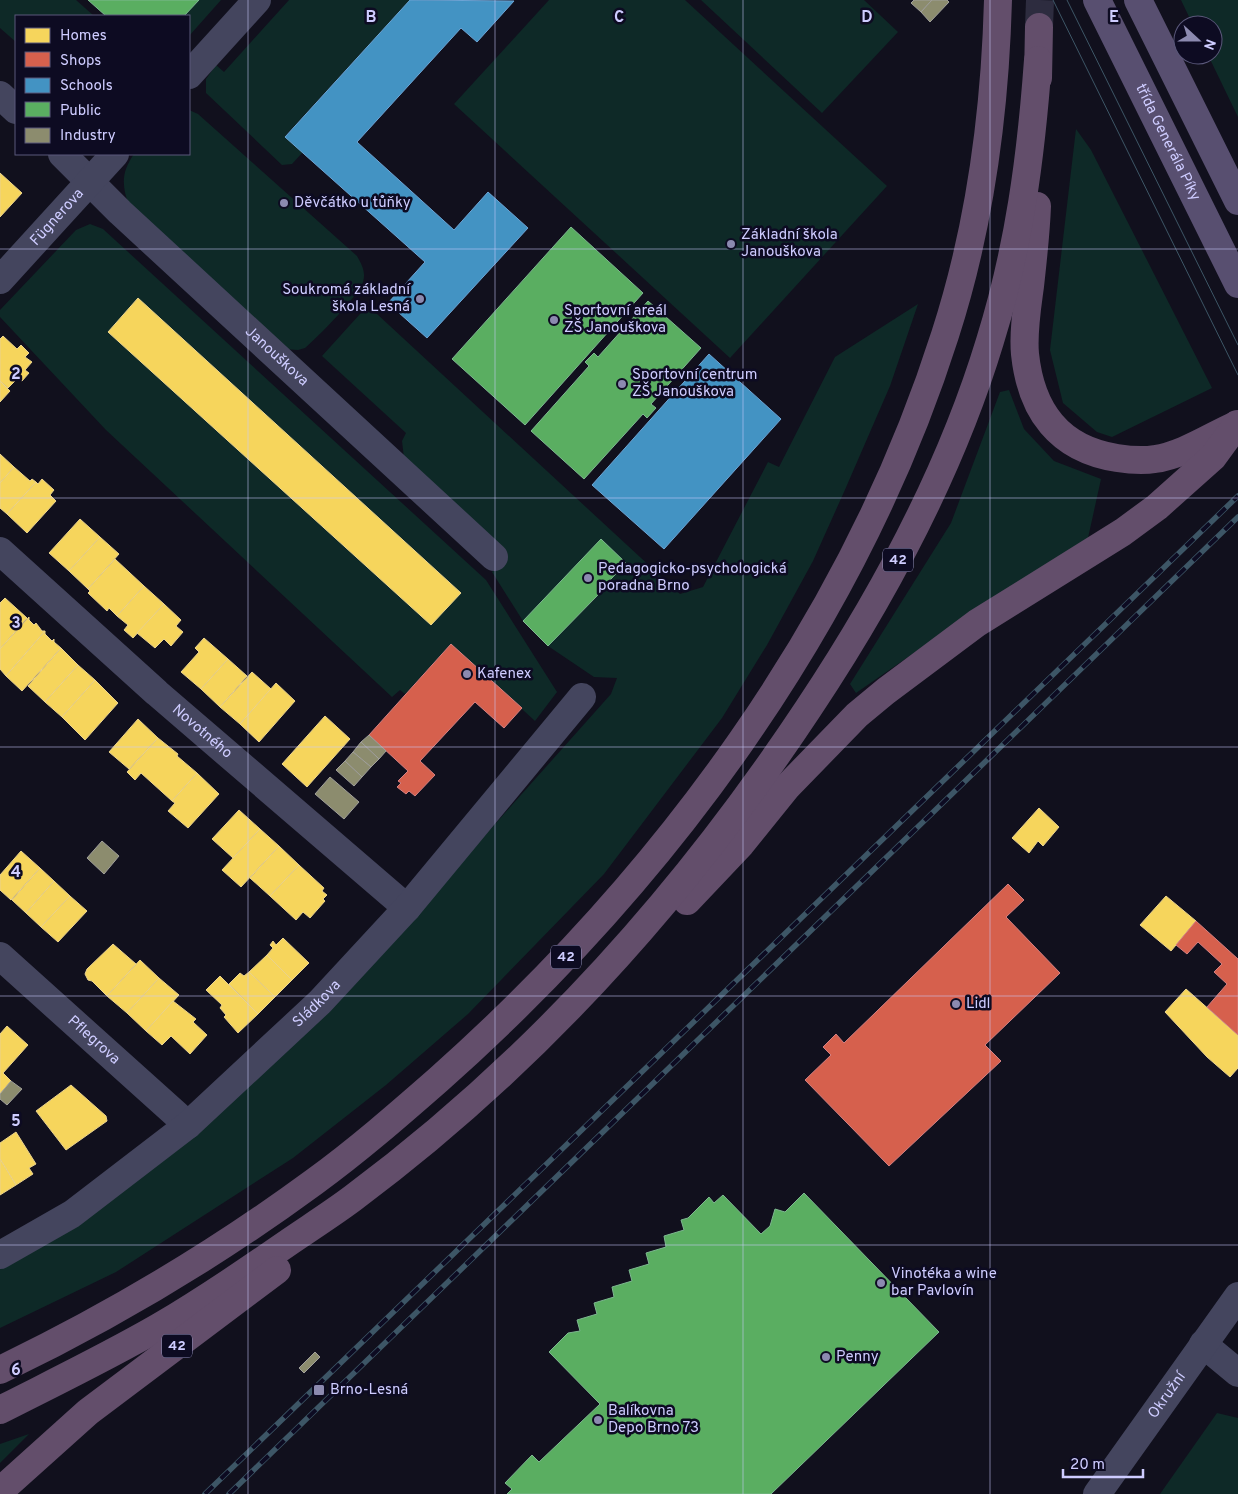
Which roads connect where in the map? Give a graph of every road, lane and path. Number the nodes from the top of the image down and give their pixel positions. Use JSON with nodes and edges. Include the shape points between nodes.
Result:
{"nodes":[{"id":1,"x":257,"y":0,"type":"edge"},
{"id":2,"x":998,"y":0,"type":"edge"},
{"id":3,"x":1097,"y":0,"type":"edge"},
{"id":4,"x":1138,"y":0,"type":"edge"},
{"id":5,"x":1039,"y":27,"type":"tunnel mouth"},
{"id":6,"x":1038,"y":60,"type":"junction"},
{"id":7,"x":190,"y":74,"type":"edge"},
{"id":8,"x":0,"y":95,"type":"edge"},
{"id":9,"x":15,"y":109,"type":"edge"},
{"id":10,"x":63,"y":155,"type":"edge"},
{"id":11,"x":114,"y":155,"type":"edge"},
{"id":12,"x":90,"y":180,"type":"junction"},
{"id":13,"x":1238,"y":201,"type":"edge"},
{"id":14,"x":0,"y":280,"type":"edge"},
{"id":15,"x":1238,"y":284,"type":"edge"},
{"id":16,"x":0,"y":551,"type":"edge"},
{"id":17,"x":494,"y":557,"type":"dead end"},
{"id":18,"x":582,"y":697,"type":"dead end"},
{"id":19,"x":407,"y":908,"type":"junction"},
{"id":20,"x":0,"y":956,"type":"edge"},
{"id":21,"x":592,"y":984,"type":"junction"},
{"id":22,"x":188,"y":1125,"type":"junction"},
{"id":23,"x":352,"y":1199,"type":"junction"},
{"id":24,"x":0,"y":1255,"type":"edge"},
{"id":25,"x":1238,"y":1296,"type":"edge"},
{"id":26,"x":54,"y":1344,"type":"junction"},
{"id":27,"x":1203,"y":1344,"type":"junction"},
{"id":28,"x":0,"y":1358,"type":"edge"},
{"id":29,"x":0,"y":1370,"type":"edge"},
{"id":30,"x":1238,"y":1373,"type":"edge"},
{"id":31,"x":0,"y":1410,"type":"edge"},
{"id":32,"x":0,"y":1491,"type":"edge"},
{"id":33,"x":1097,"y":1494,"type":"edge"}],
"edges":[{"from":1,"to":7,"type":"street"},
{"from":2,"to":26,"type":"highway","number":"42","via":[[991,118],[974,222],[945,335],[878,505],[803,644],[755,720],[642,872],[534,990],[390,1123],[314,1182],[228,1240],[136,1298]]},
{"from":3,"to":15,"type":"main road","name":"třída Generála Píky"},
{"from":4,"to":13,"type":"main road"},
{"from":5,"to":6,"type":"highway","number":"42"},
{"from":6,"to":21,"type":"highway","number":"42","via":[[1025,195],[1010,269],[990,343],[953,445],[916,527],[840,661],[741,807],[680,885]]},
{"from":6,"to":21,"type":"highway","number":"42","via":[[1039,190],[1025,352],[1029,380],[1041,410],[1052,426],[1087,451],[1139,460],[1175,453],[1237,424],[1213,457],[1156,508],[977,623],[857,715],[667,923]]},
{"from":8,"to":9,"type":"street"},
{"from":10,"to":12,"type":"street","name":"Janouškova"},
{"from":11,"to":12,"type":"street","name":"Fügnerova"},
{"from":12,"to":14,"type":"street","name":"Fügnerova"},
{"from":12,"to":17,"type":"street","name":"Janouškova","via":[[120,212]]},
{"from":16,"to":19,"type":"street","name":"Novotného","via":[[157,693]]},
{"from":18,"to":19,"type":"street","name":"Sládkova"},
{"from":19,"to":22,"type":"street","name":"Sládkova","via":[[320,1002]]},
{"from":20,"to":22,"type":"street","name":"Pflegrova"},
{"from":21,"to":23,"type":"highway","number":"42","via":[[496,1079]]},
{"from":22,"to":24,"type":"street","name":"Sládkova","via":[[72,1214]]},
{"from":23,"to":31,"type":"highway","number":"42","via":[[160,1326]]},
{"from":23,"to":32,"type":"highway","number":"42","via":[[268,1278],[88,1412]]},
{"from":25,"to":27,"type":"street","name":"Okružní"},
{"from":26,"to":28,"type":"highway","number":"42"},
{"from":26,"to":29,"type":"highway","number":"42"},
{"from":27,"to":30,"type":"street"},
{"from":27,"to":33,"type":"street","name":"Okružní"}]}
